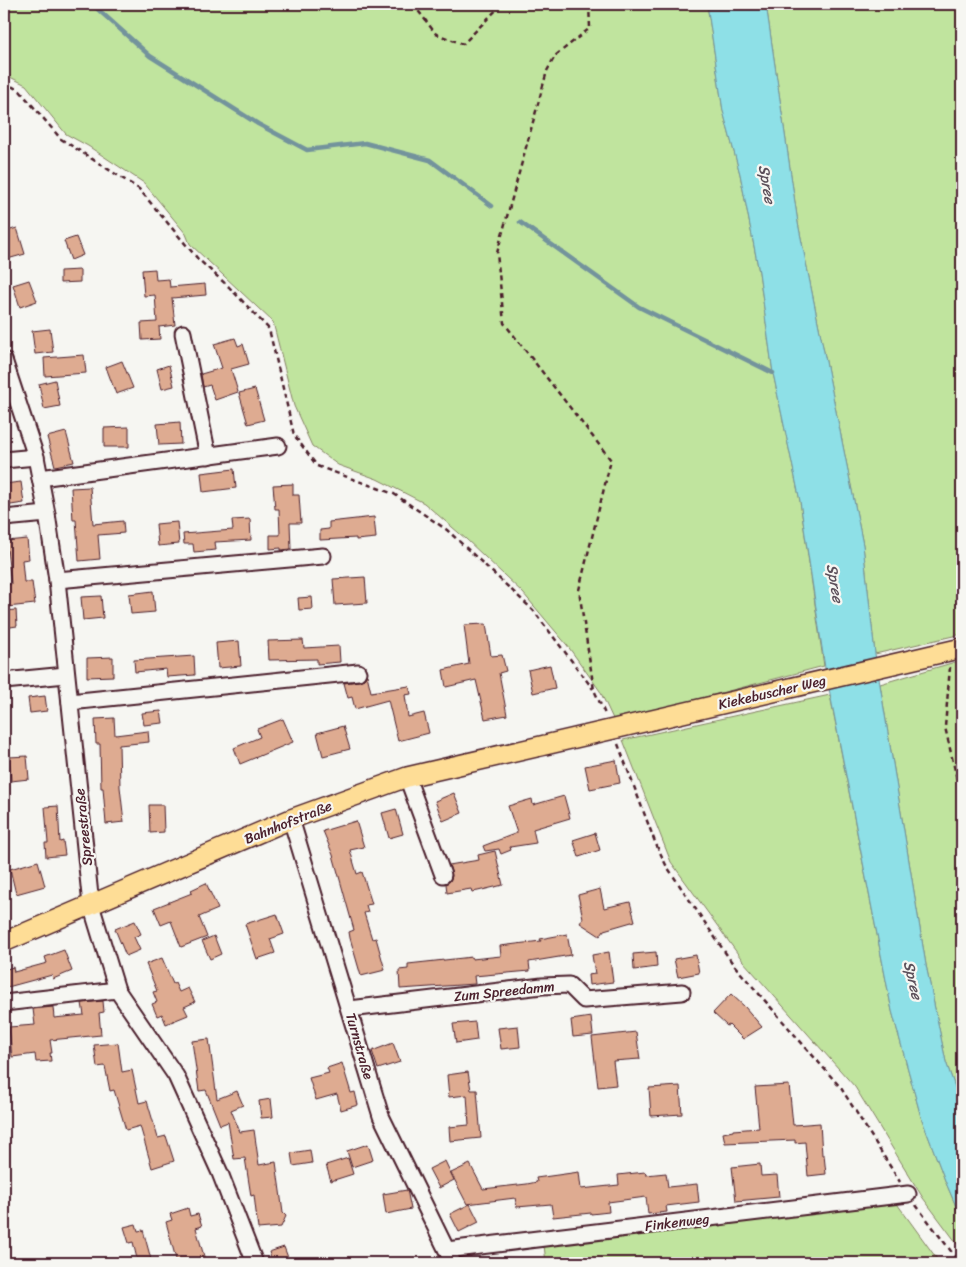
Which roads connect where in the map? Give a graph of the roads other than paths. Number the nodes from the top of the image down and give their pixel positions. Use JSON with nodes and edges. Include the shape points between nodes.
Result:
{"nodes":[{"id":1,"x":183,"y":333,"type":"dead end"},
{"id":2,"x":4,"y":360,"type":"edge"},
{"id":3,"x":278,"y":446,"type":"dead end"},
{"id":4,"x":208,"y":456,"type":"junction"},
{"id":5,"x":36,"y":457,"type":"junction"},
{"id":6,"x":4,"y":460,"type":"edge"},
{"id":7,"x":40,"y":478,"type":"junction"},
{"id":8,"x":47,"y":514,"type":"junction"},
{"id":9,"x":4,"y":518,"type":"edge"},
{"id":10,"x":323,"y":556,"type":"dead end"},
{"id":11,"x":57,"y":580,"type":"junction"},
{"id":12,"x":957,"y":650,"type":"edge"},
{"id":13,"x":358,"y":672,"type":"dead end"},
{"id":14,"x":66,"y":675,"type":"junction"},
{"id":15,"x":4,"y":681,"type":"edge"},
{"id":16,"x":70,"y":702,"type":"junction"},
{"id":17,"x":582,"y":736,"type":"joint"},
{"id":18,"x":408,"y":776,"type":"junction"},
{"id":19,"x":291,"y":819,"type":"junction"},
{"id":20,"x":443,"y":875,"type":"dead end"},
{"id":21,"x":91,"y":906,"type":"junction"},
{"id":22,"x":4,"y":942,"type":"edge"},
{"id":23,"x":117,"y":990,"type":"junction"},
{"id":24,"x":682,"y":992,"type":"dead end"},
{"id":25,"x":4,"y":1003,"type":"edge"},
{"id":26,"x":350,"y":1009,"type":"junction"},
{"id":27,"x":908,"y":1194,"type":"road end"},
{"id":28,"x":450,"y":1257,"type":"edge"},
{"id":29,"x":255,"y":1263,"type":"edge"}],
"edges":[{"from":1,"to":4,"type":"street"},
{"from":2,"to":5,"type":"street","name":"Spreestraße"},
{"from":3,"to":4,"type":"street"},
{"from":4,"to":7,"type":"street"},
{"from":5,"to":6,"type":"street"},
{"from":5,"to":7,"type":"street","name":"Spreestraße"},
{"from":7,"to":8,"type":"street","name":"Spreestraße"},
{"from":8,"to":9,"type":"street"},
{"from":8,"to":11,"type":"street","name":"Spreestraße"},
{"from":10,"to":11,"type":"street"},
{"from":11,"to":14,"type":"street","name":"Spreestraße"},
{"from":12,"to":17,"type":"main road","name":"Kiekebuscher Weg"},
{"from":13,"to":16,"type":"street"},
{"from":14,"to":15,"type":"street"},
{"from":14,"to":16,"type":"street","name":"Spreestraße"},
{"from":16,"to":21,"type":"street","name":"Spreestraße"},
{"from":17,"to":18,"type":"main road","name":"Bahnhofstraße"},
{"from":18,"to":19,"type":"main road","name":"Bahnhofstraße"},
{"from":18,"to":20,"type":"street"},
{"from":19,"to":21,"type":"main road","name":"Bahnhofstraße"},
{"from":19,"to":26,"type":"street","name":"Turnstraße"},
{"from":21,"to":22,"type":"main road","name":"Bahnhofstraße"},
{"from":21,"to":23,"type":"street","name":"Spreestraße"},
{"from":23,"to":25,"type":"street"},
{"from":23,"to":29,"type":"street","name":"Spreestraße","via":[[176,1076],[220,1173]]},
{"from":24,"to":26,"type":"street","name":"Zum Spreedamm","via":[[584,1000],[569,985],[542,986]]},
{"from":26,"to":28,"type":"street","name":"Turnstraße","via":[[381,1116]]},
{"from":27,"to":28,"type":"street","name":"Finkenweg"}]}
